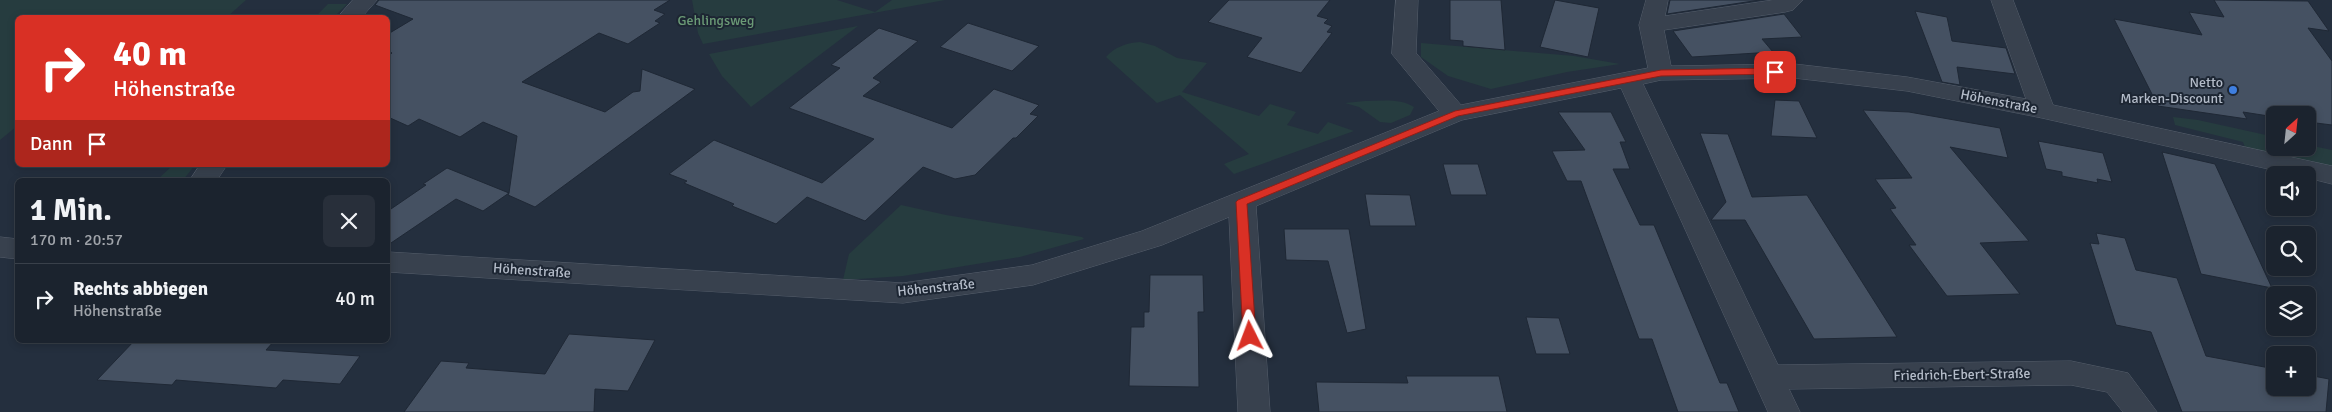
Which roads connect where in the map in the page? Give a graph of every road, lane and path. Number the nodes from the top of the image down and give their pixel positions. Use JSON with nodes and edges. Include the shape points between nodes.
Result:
{"nodes":[{"id":1,"x":366,"y":0,"type":"edge"},
{"id":2,"x":1407,"y":0,"type":"edge"},
{"id":3,"x":1657,"y":0,"type":"edge"},
{"id":4,"x":1792,"y":0,"type":"edge"},
{"id":5,"x":2002,"y":0,"type":"edge"},
{"id":6,"x":351,"y":15,"type":"edge"},
{"id":7,"x":1651,"y":24,"type":"junction"},
{"id":8,"x":1661,"y":73,"type":"junction"},
{"id":9,"x":1629,"y":79,"type":"junction"},
{"id":10,"x":2042,"y":110,"type":"junction"},
{"id":11,"x":1455,"y":114,"type":"junction"},
{"id":12,"x":213,"y":167,"type":"edge"},
{"id":13,"x":2332,"y":175,"type":"edge"},
{"id":14,"x":204,"y":178,"type":"edge"},
{"id":15,"x":1242,"y":202,"type":"junction"},
{"id":16,"x":0,"y":247,"type":"edge"},
{"id":17,"x":15,"y":249,"type":"edge"},
{"id":18,"x":390,"y":262,"type":"edge"},
{"id":19,"x":1768,"y":377,"type":"junction"},
{"id":20,"x":1254,"y":412,"type":"edge"},
{"id":21,"x":1784,"y":412,"type":"edge"},
{"id":22,"x":2141,"y":412,"type":"edge"}],
"edges":[{"from":1,"to":6,"type":"street"},
{"from":2,"to":11,"type":"street","via":[[1404,54]]},
{"from":3,"to":7,"type":"street"},
{"from":4,"to":7,"type":"street","via":[[1785,5]]},
{"from":5,"to":10,"type":"street"},
{"from":7,"to":8,"type":"street"},
{"from":8,"to":9,"type":"street","name":"Höhenstraße"},
{"from":8,"to":10,"type":"street","name":"Höhenstraße","via":[[1794,71],[1907,84]]},
{"from":9,"to":11,"type":"street","name":"Höhenstraße"},
{"from":9,"to":19,"type":"street"},
{"from":10,"to":13,"type":"street","name":"Höhenstraße"},
{"from":11,"to":15,"type":"street","name":"Höhenstraße"},
{"from":12,"to":14,"type":"street"},
{"from":15,"to":18,"type":"street","name":"Höhenstraße","via":[[1152,238],[1033,275],[903,293]]},
{"from":15,"to":20,"type":"street"},
{"from":16,"to":17,"type":"street"},
{"from":19,"to":21,"type":"street"},
{"from":19,"to":22,"type":"street","name":"Friedrich-Ebert-Straße","via":[[2071,373],[2117,382]]}]}
